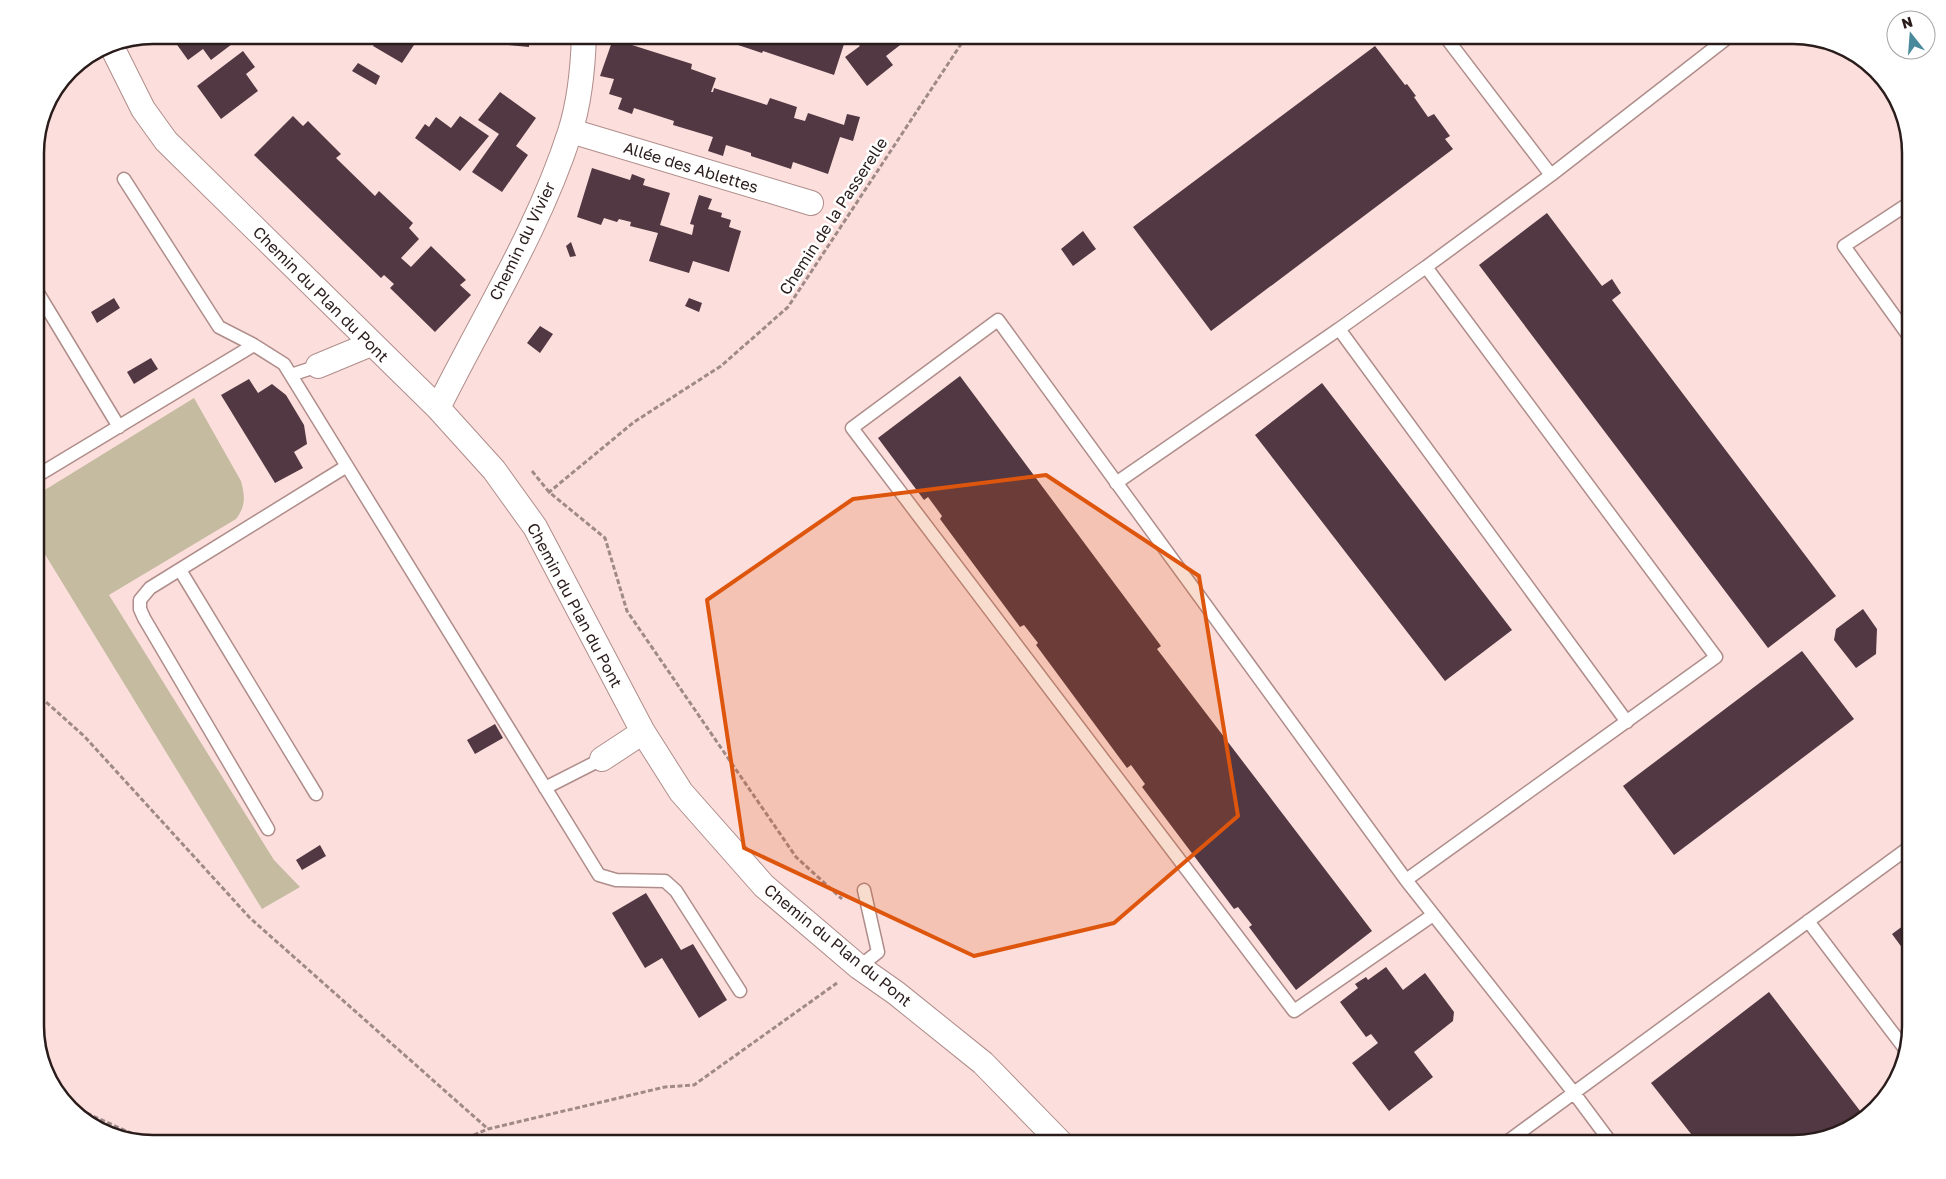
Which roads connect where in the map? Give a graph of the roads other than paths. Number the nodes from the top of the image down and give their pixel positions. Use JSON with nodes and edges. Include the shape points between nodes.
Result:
{"nodes":[{"id":1,"x":584,"y":44,"type":"edge"},
{"id":2,"x":1451,"y":44,"type":"edge"},
{"id":3,"x":1719,"y":44,"type":"edge"},
{"id":4,"x":114,"y":52,"type":"edge"},
{"id":5,"x":571,"y":131,"type":"junction"},
{"id":6,"x":1551,"y":175,"type":"junction"},
{"id":7,"x":124,"y":178,"type":"dead end"},
{"id":8,"x":811,"y":203,"type":"dead end"},
{"id":9,"x":1902,"y":208,"type":"edge"},
{"id":10,"x":1426,"y":267,"type":"junction"},
{"id":11,"x":44,"y":303,"type":"edge"},
{"id":12,"x":1902,"y":327,"type":"edge"},
{"id":13,"x":1339,"y":329,"type":"junction"},
{"id":14,"x":371,"y":344,"type":"junction"},
{"id":15,"x":254,"y":345,"type":"junction"},
{"id":16,"x":318,"y":366,"type":"joint"},
{"id":17,"x":291,"y":375,"type":"junction"},
{"id":18,"x":438,"y":408,"type":"junction"},
{"id":19,"x":119,"y":426,"type":"junction"},
{"id":20,"x":347,"y":466,"type":"junction"},
{"id":21,"x":44,"y":472,"type":"edge"},
{"id":22,"x":1116,"y":482,"type":"junction"},
{"id":23,"x":180,"y":570,"type":"junction"},
{"id":24,"x":1627,"y":722,"type":"junction"},
{"id":25,"x":643,"y":732,"type":"junction"},
{"id":26,"x":602,"y":759,"type":"joint"},
{"id":27,"x":545,"y":788,"type":"junction"},
{"id":28,"x":316,"y":794,"type":"dead end"},
{"id":29,"x":268,"y":829,"type":"dead end"},
{"id":30,"x":1902,"y":853,"type":"edge"},
{"id":31,"x":1406,"y":880,"type":"junction"},
{"id":32,"x":864,"y":890,"type":"dead end"},
{"id":33,"x":1433,"y":915,"type":"junction"},
{"id":34,"x":1808,"y":921,"type":"junction"},
{"id":35,"x":859,"y":967,"type":"junction"},
{"id":36,"x":740,"y":991,"type":"dead end"},
{"id":37,"x":1901,"y":1043,"type":"edge"},
{"id":38,"x":1574,"y":1093,"type":"junction"},
{"id":39,"x":1053,"y":1135,"type":"edge"},
{"id":40,"x":1516,"y":1135,"type":"edge"},
{"id":41,"x":1605,"y":1135,"type":"edge"}],
"edges":[{"from":1,"to":5,"type":"street","name":"Chemin du Vivier","via":[[582,74]]},
{"from":2,"to":6,"type":"lane"},
{"from":3,"to":6,"type":"lane"},
{"from":4,"to":14,"type":"street","name":"Chemin du Plan du Pont","via":[[143,109],[166,141]]},
{"from":5,"to":8,"type":"street","name":"Allée des Ablettes"},
{"from":5,"to":18,"type":"street","name":"Chemin du Vivier","via":[[540,210]]},
{"from":6,"to":10,"type":"lane"},
{"from":7,"to":15,"type":"lane","via":[[219,327]]},
{"from":9,"to":12,"type":"lane","via":[[1844,246]]},
{"from":10,"to":13,"type":"lane"},
{"from":10,"to":24,"type":"lane","via":[[1716,657]]},
{"from":11,"to":19,"type":"lane"},
{"from":13,"to":22,"type":"lane"},
{"from":13,"to":24,"type":"lane"},
{"from":14,"to":16,"type":"street"},
{"from":14,"to":18,"type":"street","name":"Chemin du Plan du Pont"},
{"from":15,"to":17,"type":"lane","via":[[284,364]]},
{"from":15,"to":19,"type":"lane"},
{"from":16,"to":17,"type":"lane"},
{"from":17,"to":20,"type":"lane"},
{"from":18,"to":25,"type":"street","name":"Chemin du Plan du Pont","via":[[494,470],[535,527]]},
{"from":19,"to":21,"type":"lane"},
{"from":20,"to":23,"type":"lane"},
{"from":20,"to":27,"type":"lane"},
{"from":22,"to":31,"type":"lane"},
{"from":22,"to":33,"type":"lane","via":[[998,320],[852,428],[1294,1011]]},
{"from":23,"to":28,"type":"lane"},
{"from":23,"to":29,"type":"lane","via":[[150,588],[140,600],[140,609]]},
{"from":24,"to":31,"type":"lane"},
{"from":25,"to":26,"type":"street"},
{"from":25,"to":35,"type":"street","name":"Chemin du Plan du Pont","via":[[681,792],[764,886]]},
{"from":26,"to":27,"type":"lane"},
{"from":27,"to":36,"type":"lane","via":[[598,875],[616,880],[665,882],[676,891]]},
{"from":30,"to":34,"type":"lane"},
{"from":31,"to":33,"type":"lane"},
{"from":32,"to":35,"type":"lane","via":[[878,952]]},
{"from":33,"to":38,"type":"lane"},
{"from":34,"to":37,"type":"lane"},
{"from":34,"to":38,"type":"lane"},
{"from":35,"to":39,"type":"street","name":"Chemin du Plan du Pont","via":[[983,1063]]},
{"from":38,"to":40,"type":"lane"},
{"from":38,"to":41,"type":"lane"}]}
